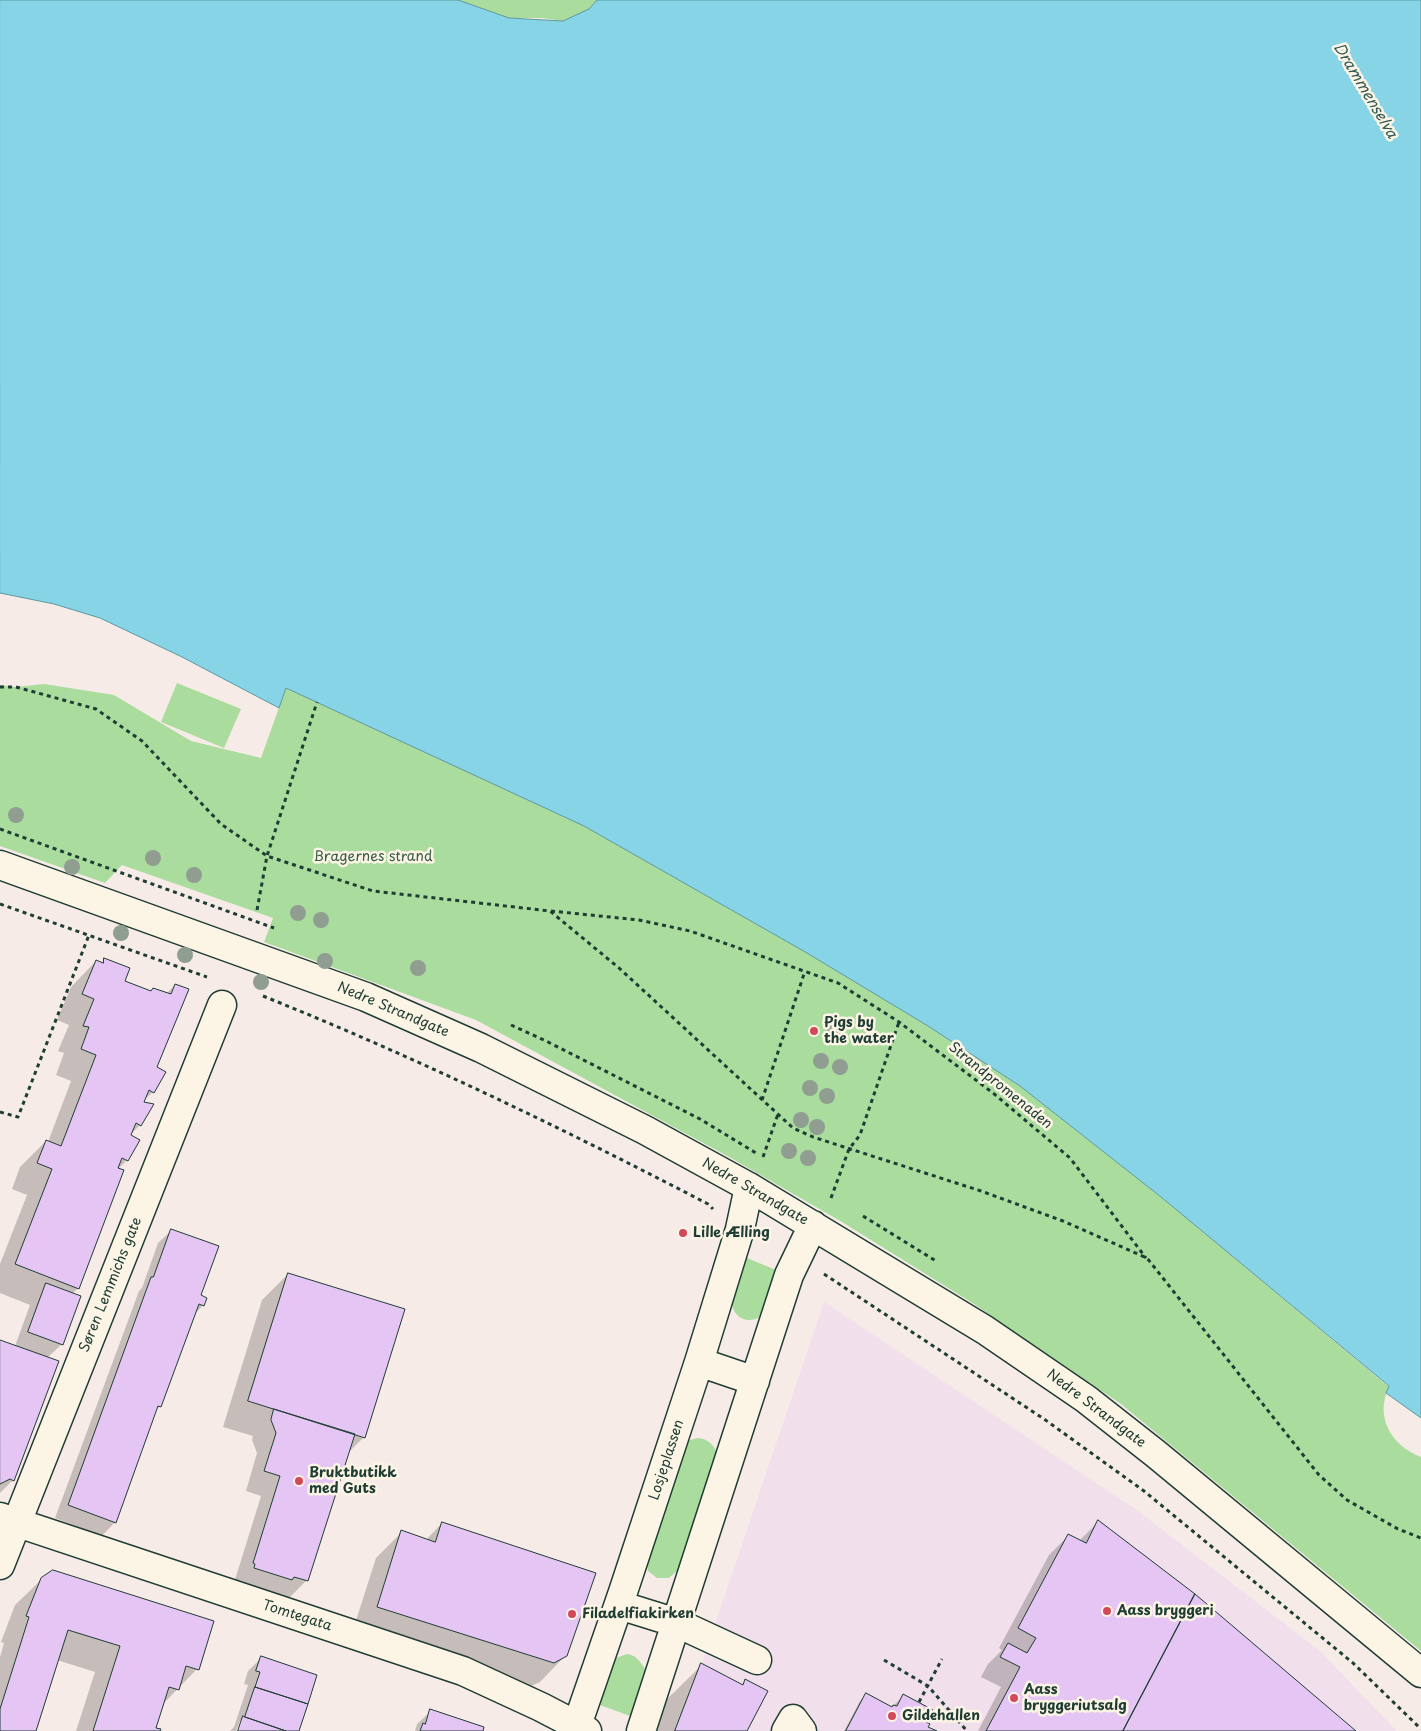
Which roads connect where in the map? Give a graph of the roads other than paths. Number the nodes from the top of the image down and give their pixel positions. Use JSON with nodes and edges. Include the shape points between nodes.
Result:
{"nodes":[{"id":1,"x":0,"y":865,"type":"edge"},
{"id":2,"x":222,"y":1005,"type":"dead end"},
{"id":3,"x":749,"y":1187,"type":"junction"},
{"id":4,"x":813,"y":1225,"type":"junction"},
{"id":5,"x":699,"y":1362,"type":"junction"},
{"id":6,"x":755,"y":1381,"type":"junction"},
{"id":7,"x":8,"y":1520,"type":"edge"},
{"id":8,"x":0,"y":1565,"type":"edge"},
{"id":9,"x":619,"y":1605,"type":"junction"},
{"id":10,"x":677,"y":1623,"type":"junction"},
{"id":11,"x":757,"y":1660,"type":"dead end"},
{"id":12,"x":1421,"y":1673,"type":"edge"},
{"id":13,"x":579,"y":1729,"type":"edge"},
{"id":14,"x":641,"y":1731,"type":"edge"},
{"id":15,"x":786,"y":1731,"type":"edge"},
{"id":16,"x":802,"y":1731,"type":"edge"}],
"edges":[{"from":1,"to":3,"type":"street","name":"Nedre Strandgate","via":[[366,997],[482,1048]]},
{"from":2,"to":7,"type":"street","name":"Søren Lemmichs gate"},
{"from":3,"to":4,"type":"street","name":"Nedre Strandgate"},
{"from":3,"to":5,"type":"street","name":"Losjeplassen","via":[[740,1229]]},
{"from":4,"to":6,"type":"street","via":[[789,1275]]},
{"from":4,"to":12,"type":"street","name":"Nedre Strandgate","via":[[985,1330],[1086,1399]]},
{"from":5,"to":6,"type":"street"},
{"from":5,"to":9,"type":"street","name":"Losjeplassen"},
{"from":6,"to":10,"type":"street"},
{"from":7,"to":8,"type":"street","name":"Søren Lemmichs gate"},
{"from":7,"to":13,"type":"street","name":"Tomtegata","via":[[463,1671],[541,1707]]},
{"from":9,"to":10,"type":"street"},
{"from":9,"to":13,"type":"street","name":"Losjeplassen"},
{"from":10,"to":11,"type":"street"},
{"from":10,"to":14,"type":"street"},
{"from":15,"to":16,"type":"street","via":[[793,1719]]}]}
